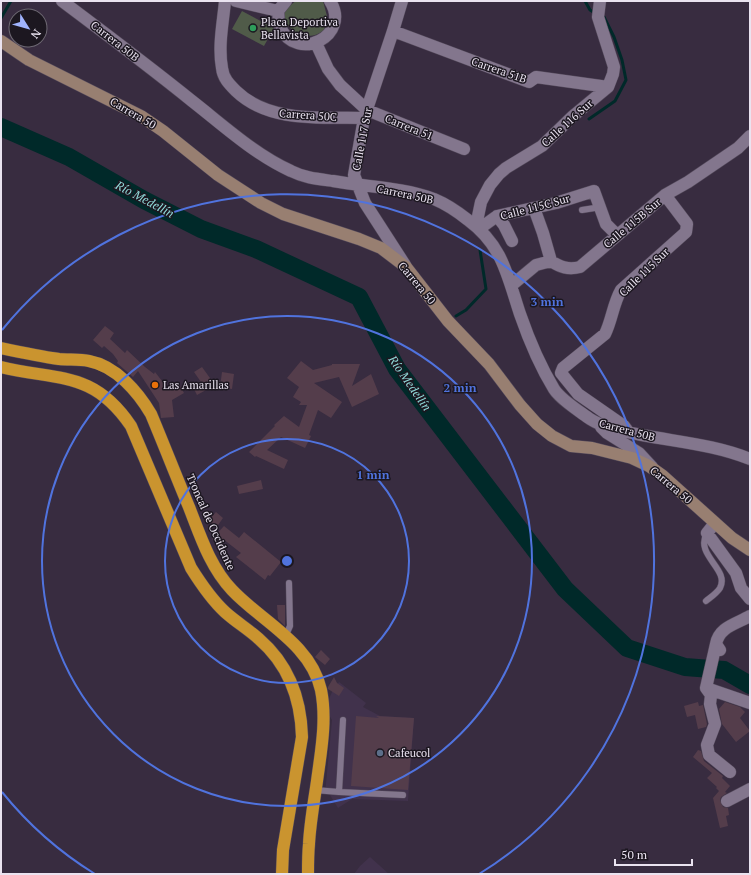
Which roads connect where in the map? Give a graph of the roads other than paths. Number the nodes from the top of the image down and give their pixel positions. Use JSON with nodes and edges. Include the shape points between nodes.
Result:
{"nodes":[{"id":1,"x":62,"y":1,"type":"edge"},
{"id":2,"x":225,"y":1,"type":"edge"},
{"id":3,"x":236,"y":1,"type":"edge"},
{"id":4,"x":286,"y":1,"type":"edge"},
{"id":5,"x":330,"y":1,"type":"edge"},
{"id":6,"x":402,"y":1,"type":"edge"},
{"id":7,"x":600,"y":1,"type":"edge"},
{"id":8,"x":278,"y":11,"type":"junction"},
{"id":9,"x":393,"y":31,"type":"junction"},
{"id":10,"x":1,"y":41,"type":"edge"},
{"id":11,"x":316,"y":43,"type":"junction"},
{"id":12,"x":608,"y":87,"type":"junction"},
{"id":13,"x":365,"y":114,"type":"junction"},
{"id":14,"x":750,"y":136,"type":"edge"},
{"id":15,"x":464,"y":149,"type":"dead end"},
{"id":16,"x":357,"y":185,"type":"junction"},
{"id":17,"x":665,"y":195,"type":"junction"},
{"id":18,"x":601,"y":207,"type":"junction"},
{"id":19,"x":534,"y":208,"type":"junction"},
{"id":20,"x":582,"y":210,"type":"dead end"},
{"id":21,"x":497,"y":216,"type":"junction"},
{"id":22,"x":478,"y":228,"type":"junction"},
{"id":23,"x":617,"y":235,"type":"junction"},
{"id":24,"x":512,"y":242,"type":"dead end"},
{"id":25,"x":551,"y":261,"type":"junction"},
{"id":26,"x":406,"y":267,"type":"junction"},
{"id":27,"x":512,"y":285,"type":"junction"},
{"id":28,"x":1,"y":348,"type":"edge"},
{"id":29,"x":1,"y":367,"type":"edge"},
{"id":30,"x":595,"y":422,"type":"junction"},
{"id":31,"x":628,"y":433,"type":"junction"},
{"id":32,"x":750,"y":459,"type":"edge"},
{"id":33,"x":654,"y":470,"type":"junction"},
{"id":34,"x":715,"y":523,"type":"junction"},
{"id":35,"x":707,"y":533,"type":"junction"},
{"id":36,"x":750,"y":550,"type":"edge"},
{"id":37,"x":289,"y":583,"type":"dead end"},
{"id":38,"x":750,"y":599,"type":"edge"},
{"id":39,"x":706,"y":601,"type":"dead end"},
{"id":40,"x":750,"y":616,"type":"edge"},
{"id":41,"x":285,"y":637,"type":"junction"},
{"id":42,"x":709,"y":691,"type":"junction"},
{"id":43,"x":722,"y":703,"type":"dead end"},
{"id":44,"x":750,"y":703,"type":"edge"},
{"id":45,"x":343,"y":720,"type":"dead end"},
{"id":46,"x":730,"y":772,"type":"dead end"},
{"id":47,"x":750,"y":789,"type":"edge"},
{"id":48,"x":315,"y":790,"type":"junction"},
{"id":49,"x":339,"y":792,"type":"junction"},
{"id":50,"x":403,"y":795,"type":"dead end"},
{"id":51,"x":727,"y":801,"type":"dead end"},
{"id":52,"x":282,"y":874,"type":"edge"},
{"id":53,"x":308,"y":874,"type":"edge"}],
"edges":[{"from":1,"to":16,"type":"street","name":"Carrera 50B","via":[[252,148],[304,177]]},
{"from":2,"to":13,"type":"street","name":"Carrera 50C","via":[[220,52],[222,70],[228,83],[240,95],[259,108],[276,113],[296,116]]},
{"from":3,"to":8,"type":"street"},
{"from":4,"to":8,"type":"street"},
{"from":5,"to":11,"type":"street","via":[[334,6],[335,17],[332,28],[326,38]]},
{"from":6,"to":9,"type":"street","name":"Calle 117 Sur"},
{"from":7,"to":12,"type":"street","via":[[598,17],[614,67]]},
{"from":8,"to":11,"type":"street","via":[[280,26],[288,38],[301,44]]},
{"from":9,"to":12,"type":"street","name":"Carrera 51B","via":[[529,82],[536,77]]},
{"from":9,"to":13,"type":"street","name":"Calle 117 Sur"},
{"from":10,"to":26,"type":"main road","name":"Carrera 50","via":[[29,60],[141,116],[164,131],[218,176],[261,203],[283,214],[381,248]]},
{"from":11,"to":13,"type":"street","name":"Carrera 51","via":[[328,69]]},
{"from":12,"to":22,"type":"street","name":"Calle 116 Sur","via":[[542,146],[499,174],[481,202]]},
{"from":13,"to":15,"type":"street","name":"Carrera 51"},
{"from":13,"to":16,"type":"street","name":"Calle 117 Sur","via":[[354,175]]},
{"from":14,"to":17,"type":"street","name":"Calle 115B Sur","via":[[738,148]]},
{"from":16,"to":22,"type":"street","name":"Carrera 50B","via":[[391,189],[435,200],[459,213]]},
{"from":16,"to":26,"type":"street","name":"Calle 117 Sur","via":[[365,203]]},
{"from":17,"to":23,"type":"street","name":"Calle 115B Sur"},
{"from":17,"to":31,"type":"street","name":"Calle 115 Sur","via":[[687,224],[686,232],[621,290],[615,300],[605,334],[563,368],[561,373],[578,394],[624,426]]},
{"from":18,"to":19,"type":"street","name":"Calle 115C Sur","via":[[594,191]]},
{"from":18,"to":20,"type":"lane"},
{"from":18,"to":23,"type":"street","via":[[606,224]]},
{"from":19,"to":21,"type":"street","name":"Calle 115C Sur"},
{"from":19,"to":25,"type":"street"},
{"from":21,"to":22,"type":"street","name":"Calle 115C Sur"},
{"from":21,"to":24,"type":"street"},
{"from":22,"to":27,"type":"street","name":"Carrera 50B","via":[[489,238],[501,258]]},
{"from":23,"to":25,"type":"street","name":"Calle 115B Sur","via":[[580,267],[560,267]]},
{"from":25,"to":27,"type":"street","via":[[536,265]]},
{"from":26,"to":33,"type":"main road","name":"Carrera 50","via":[[448,322],[489,364],[537,424],[571,446],[592,448],[632,458]]},
{"from":27,"to":30,"type":"street","name":"Carrera 50B","via":[[529,339],[555,389]]},
{"from":28,"to":41,"type":"highway","name":"Troncal de Occidente","via":[[53,358],[90,361],[103,366],[127,382],[151,414],[199,532],[222,579]]},
{"from":29,"to":52,"type":"highway","via":[[84,384],[106,398],[122,413],[134,433],[191,568],[201,585],[226,613],[265,644],[285,670],[299,706],[302,737],[283,850]]},
{"from":30,"to":31,"type":"street","name":"Carrera 50B"},
{"from":30,"to":33,"type":"street","via":[[607,433],[639,453]]},
{"from":31,"to":32,"type":"street","name":"Carrera 50B","via":[[723,450]]},
{"from":33,"to":34,"type":"main road","name":"Carrera 50"},
{"from":34,"to":35,"type":"street"},
{"from":34,"to":36,"type":"main road","name":"Carrera 50"},
{"from":35,"to":38,"type":"street","via":[[736,573],[741,588]]},
{"from":35,"to":39,"type":"lane","via":[[703,540],[704,546],[722,579],[717,593]]},
{"from":37,"to":41,"type":"lane","via":[[290,626]]},
{"from":40,"to":42,"type":"street","via":[[722,630],[717,638]]},
{"from":41,"to":48,"type":"highway","name":"Troncal de Occidente","via":[[305,658],[316,676],[320,690],[323,733]]},
{"from":42,"to":43,"type":"street"},
{"from":42,"to":44,"type":"street"},
{"from":42,"to":46,"type":"street","via":[[715,724],[707,745],[710,755]]},
{"from":45,"to":49,"type":"lane"},
{"from":47,"to":51,"type":"street"},
{"from":48,"to":49,"type":"lane"},
{"from":48,"to":53,"type":"highway","name":"Troncal de Occidente","via":[[308,845]]},
{"from":49,"to":50,"type":"lane"}]}
